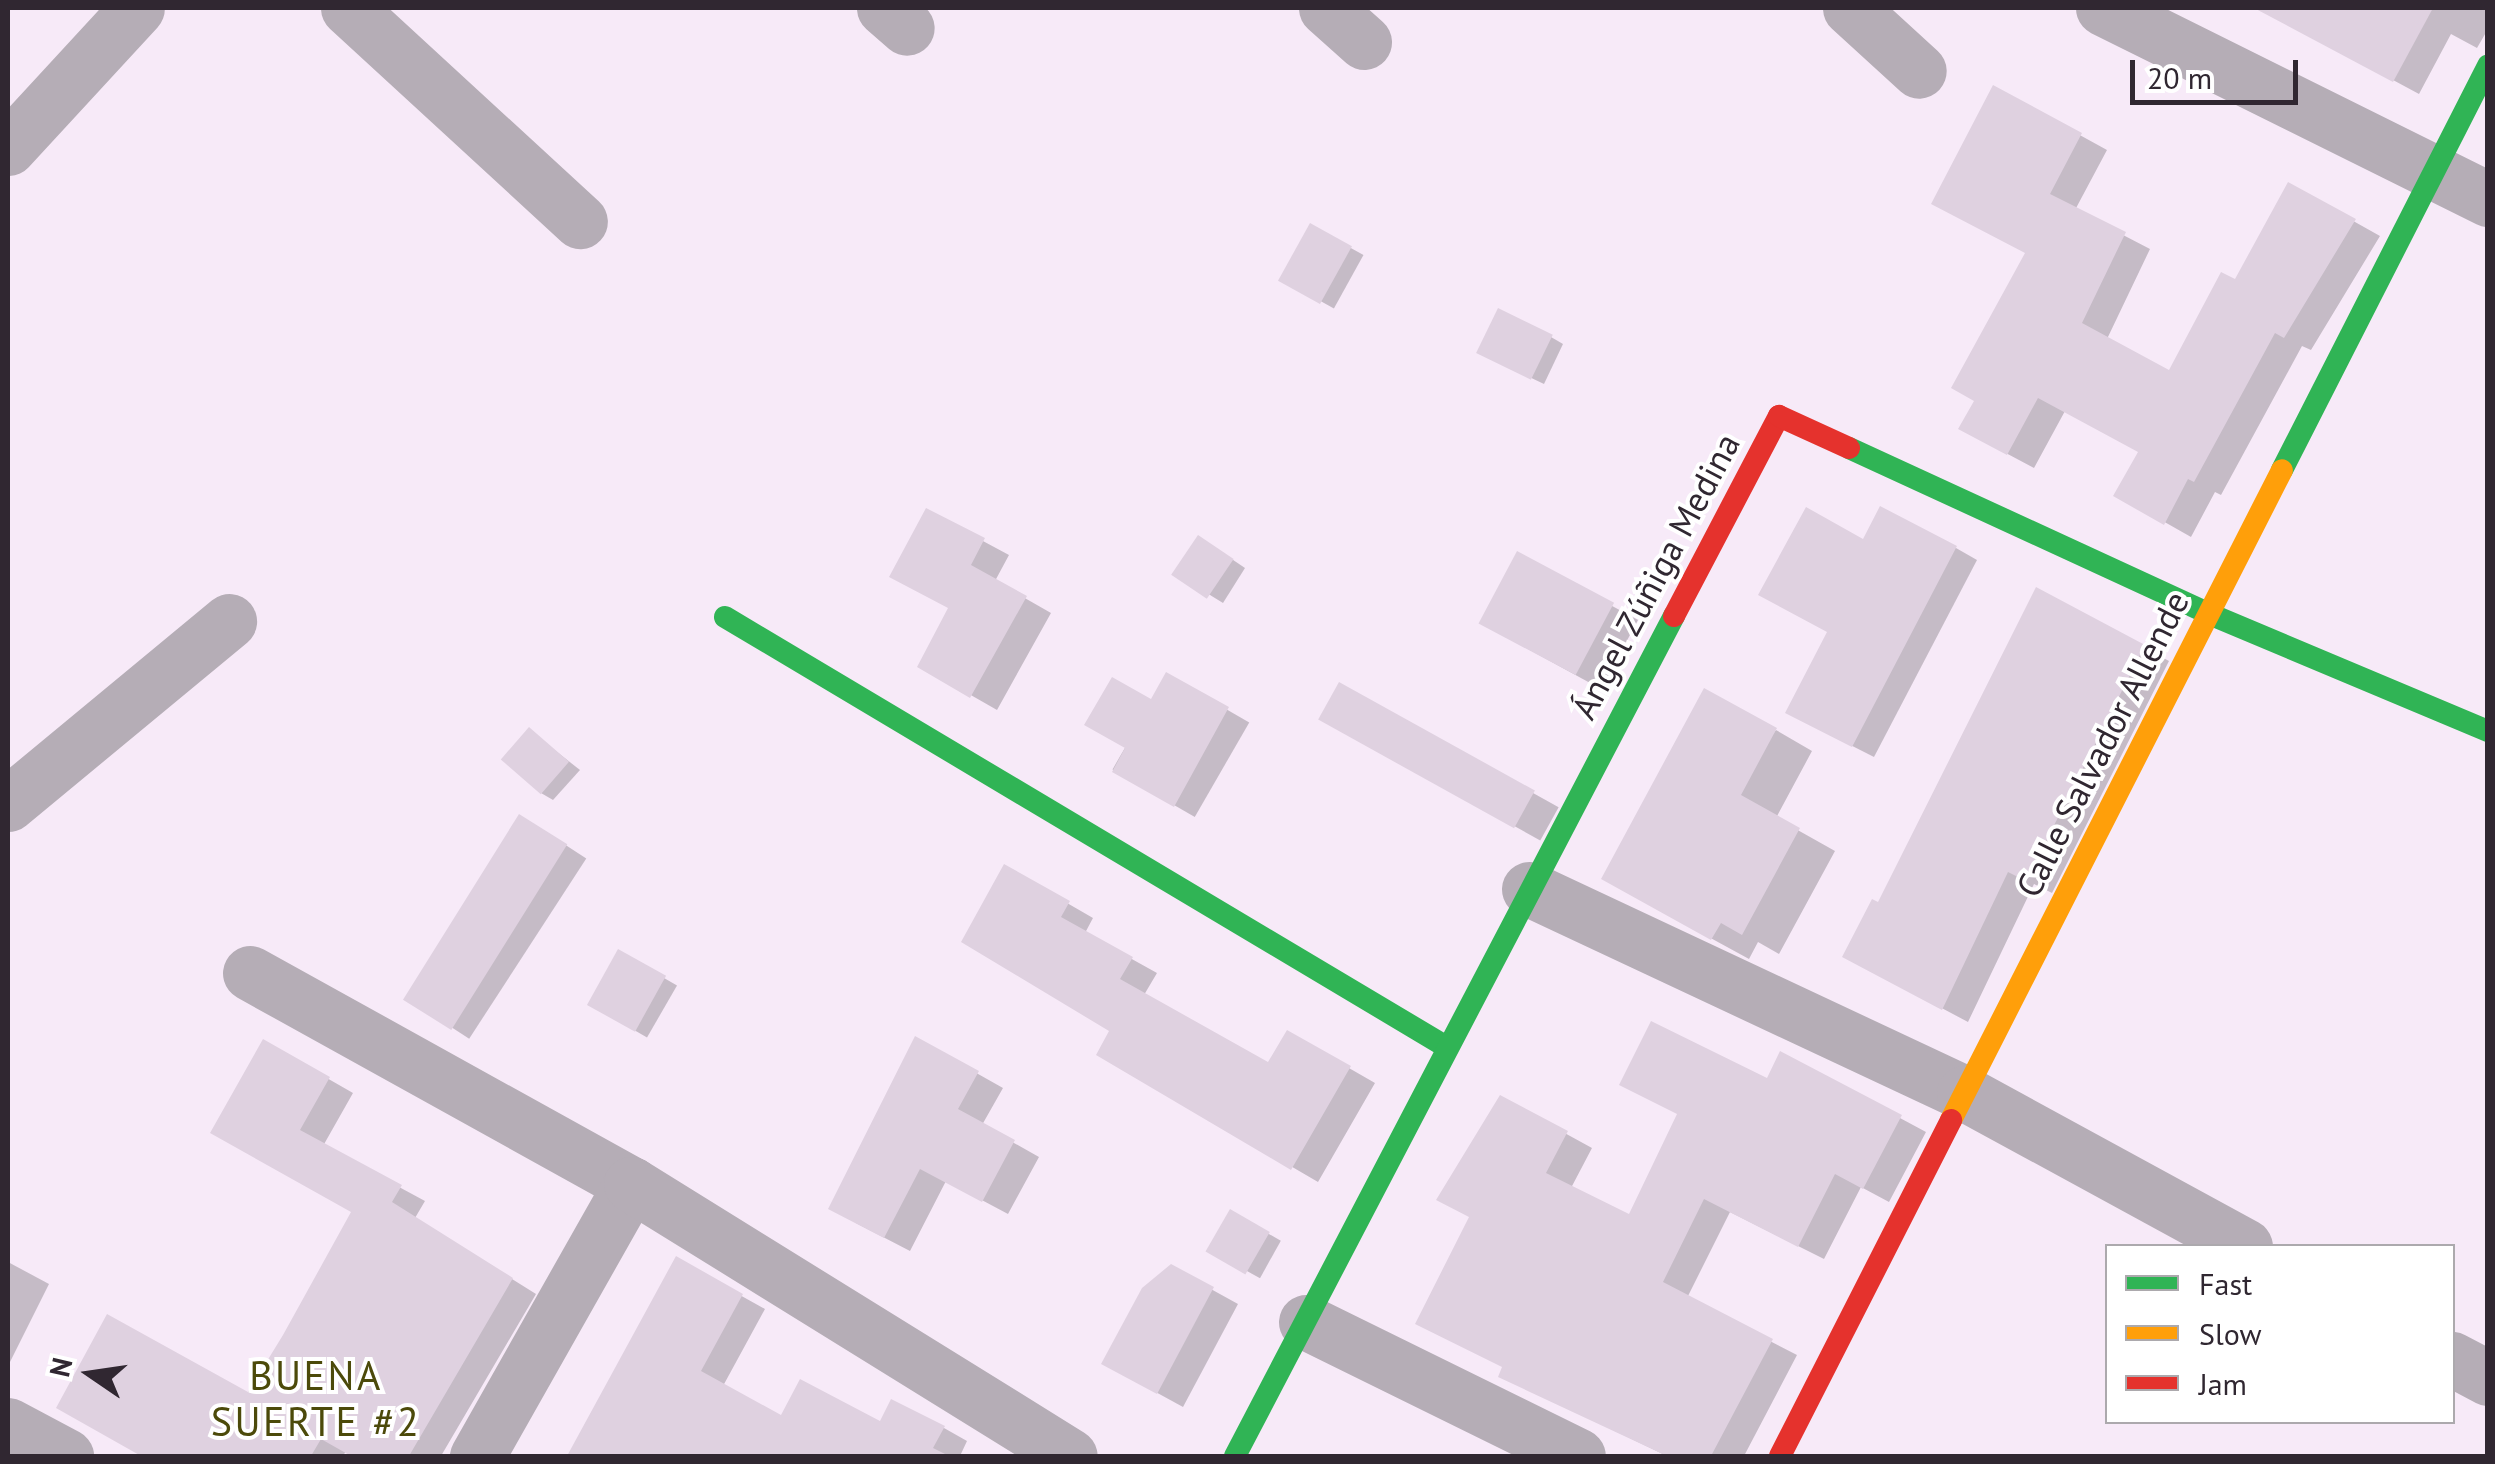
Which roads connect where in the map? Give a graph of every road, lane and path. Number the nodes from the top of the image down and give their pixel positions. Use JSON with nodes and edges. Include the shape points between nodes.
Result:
{"nodes":[{"id":1,"x":137,"y":8,"type":"edge"},
{"id":2,"x":348,"y":8,"type":"edge"},
{"id":3,"x":1850,"y":8,"type":"edge"},
{"id":4,"x":2103,"y":8,"type":"edge"},
{"id":5,"x":2488,"y":64,"type":"edge"},
{"id":6,"x":1919,"y":71,"type":"dead end"},
{"id":7,"x":17,"y":119,"type":"edge"},
{"id":8,"x":2433,"y":172,"type":"junction"},
{"id":9,"x":2488,"y":198,"type":"edge"},
{"id":10,"x":580,"y":221,"type":"dead end"},
{"id":11,"x":2207,"y":613,"type":"junction"},
{"id":12,"x":725,"y":617,"type":"dead end"},
{"id":13,"x":228,"y":621,"type":"dead end"},
{"id":14,"x":2488,"y":731,"type":"edge"},
{"id":15,"x":10,"y":796,"type":"edge"},
{"id":16,"x":1529,"y":889,"type":"junction"},
{"id":17,"x":250,"y":973,"type":"dead end"},
{"id":18,"x":1445,"y":1046,"type":"junction"},
{"id":19,"x":1964,"y":1093,"type":"junction"},
{"id":20,"x":631,"y":1184,"type":"junction"},
{"id":21,"x":2242,"y":1244,"type":"edge"},
{"id":22,"x":1306,"y":1322,"type":"junction"},
{"id":23,"x":2455,"y":1361,"type":"edge"},
{"id":24,"x":2488,"y":1378,"type":"edge"},
{"id":25,"x":8,"y":1425,"type":"edge"},
{"id":26,"x":66,"y":1456,"type":"edge"},
{"id":27,"x":476,"y":1456,"type":"edge"},
{"id":28,"x":1070,"y":1456,"type":"edge"},
{"id":29,"x":1236,"y":1456,"type":"edge"},
{"id":30,"x":1578,"y":1456,"type":"edge"},
{"id":31,"x":1780,"y":1456,"type":"edge"}],
"edges":[{"from":1,"to":7,"type":"street"},
{"from":2,"to":10,"type":"street"},
{"from":3,"to":6,"type":"street"},
{"from":4,"to":8,"type":"street"},
{"from":5,"to":8,"type":"street","name":"Calle Salvador Allende"},
{"from":8,"to":9,"type":"street"},
{"from":8,"to":11,"type":"street","name":"Calle Salvador Allende"},
{"from":11,"to":14,"type":"street","name":"Ángel Zúñiga Medina"},
{"from":11,"to":16,"type":"street","name":"Ángel Zúñiga Medina","via":[[1779,416]]},
{"from":11,"to":19,"type":"street","name":"Calle Salvador Allende"},
{"from":12,"to":18,"type":"street"},
{"from":13,"to":15,"type":"street"},
{"from":16,"to":18,"type":"street","name":"Ángel Zúñiga Medina"},
{"from":16,"to":19,"type":"street"},
{"from":17,"to":20,"type":"street"},
{"from":18,"to":22,"type":"street","name":"Ángel Zúñiga Medina"},
{"from":19,"to":21,"type":"street"},
{"from":19,"to":31,"type":"street","name":"Calle Salvador Allende"},
{"from":20,"to":27,"type":"street"},
{"from":20,"to":28,"type":"street"},
{"from":22,"to":29,"type":"street","name":"Ángel Zúñiga Medina"},
{"from":22,"to":30,"type":"street"},
{"from":23,"to":24,"type":"street"},
{"from":25,"to":26,"type":"street"}]}
